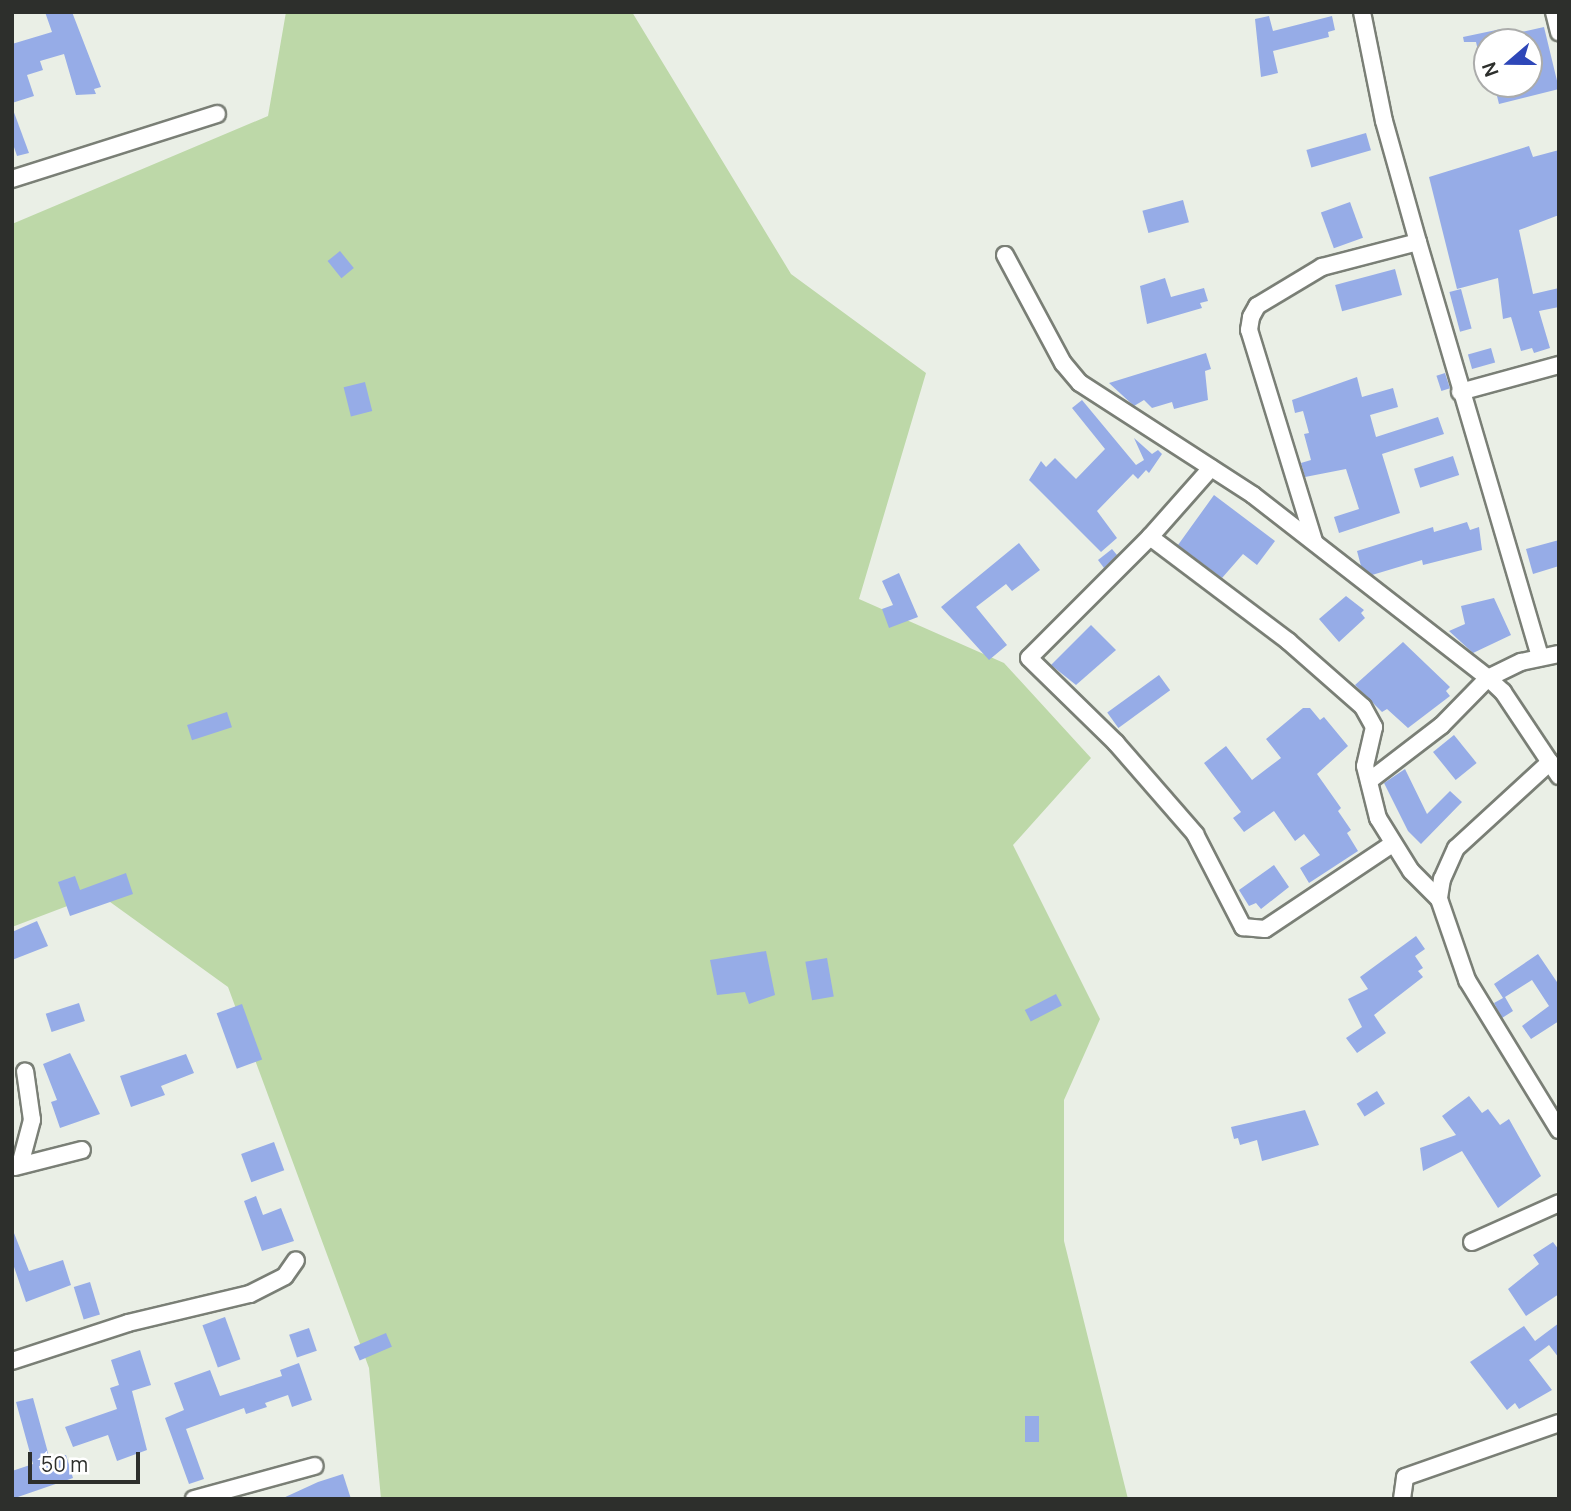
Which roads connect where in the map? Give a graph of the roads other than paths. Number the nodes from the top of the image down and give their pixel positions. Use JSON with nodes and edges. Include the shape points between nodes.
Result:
{"nodes":[{"id":1,"x":1362,"y":12,"type":"edge"},
{"id":2,"x":1554,"y":12,"type":"edge"},
{"id":3,"x":1559,"y":32,"type":"edge"},
{"id":4,"x":218,"y":114,"type":"dead end"},
{"id":5,"x":12,"y":179,"type":"edge"},
{"id":6,"x":1418,"y":242,"type":"junction"},
{"id":7,"x":1005,"y":254,"type":"dead end"},
{"id":8,"x":1559,"y":365,"type":"edge"},
{"id":9,"x":1460,"y":392,"type":"junction"},
{"id":10,"x":1211,"y":468,"type":"junction"},
{"id":11,"x":1150,"y":537,"type":"junction"},
{"id":12,"x":1314,"y":541,"type":"junction"},
{"id":13,"x":1559,"y":654,"type":"edge"},
{"id":14,"x":1540,"y":657,"type":"junction"},
{"id":15,"x":1488,"y":678,"type":"junction"},
{"id":16,"x":1550,"y":762,"type":"junction"},
{"id":17,"x":1559,"y":776,"type":"edge"},
{"id":18,"x":1369,"y":780,"type":"junction"},
{"id":19,"x":1391,"y":845,"type":"junction"},
{"id":20,"x":1439,"y":899,"type":"junction"},
{"id":21,"x":25,"y":1071,"type":"dead end"},
{"id":22,"x":1559,"y":1130,"type":"edge"},
{"id":23,"x":82,"y":1150,"type":"dead end"},
{"id":24,"x":16,"y":1166,"type":"edge"},
{"id":25,"x":1559,"y":1203,"type":"edge"},
{"id":26,"x":1472,"y":1242,"type":"dead end"},
{"id":27,"x":296,"y":1260,"type":"dead end"},
{"id":28,"x":12,"y":1361,"type":"edge"},
{"id":29,"x":1559,"y":1423,"type":"edge"},
{"id":30,"x":315,"y":1466,"type":"dead end"},
{"id":31,"x":194,"y":1499,"type":"edge"},
{"id":32,"x":1402,"y":1499,"type":"edge"}],
"edges":[{"from":1,"to":6,"type":"street","via":[[1384,121]]},
{"from":2,"to":3,"type":"street"},
{"from":4,"to":5,"type":"street"},
{"from":6,"to":9,"type":"street","via":[[1449,338]]},
{"from":6,"to":12,"type":"street","via":[[1322,267],[1257,306],[1251,317],[1249,330]]},
{"from":7,"to":10,"type":"street","via":[[1063,363],[1080,383]]},
{"from":8,"to":9,"type":"street"},
{"from":9,"to":14,"type":"street"},
{"from":10,"to":11,"type":"street"},
{"from":10,"to":12,"type":"street"},
{"from":11,"to":18,"type":"street","via":[[1288,640],[1363,706],[1374,727],[1365,758]]},
{"from":11,"to":19,"type":"street","via":[[1029,655],[1033,664],[1116,743],[1195,834],[1243,927],[1258,932],[1265,929]]},
{"from":12,"to":15,"type":"street"},
{"from":13,"to":14,"type":"street"},
{"from":14,"to":15,"type":"street"},
{"from":15,"to":16,"type":"street","via":[[1503,692]]},
{"from":15,"to":18,"type":"street","via":[[1441,726]]},
{"from":16,"to":17,"type":"street"},
{"from":16,"to":20,"type":"street","via":[[1456,848]]},
{"from":18,"to":19,"type":"street","via":[[1378,818]]},
{"from":19,"to":20,"type":"street"},
{"from":20,"to":22,"type":"street","via":[[1467,980]]},
{"from":21,"to":24,"type":"street","via":[[32,1120]]},
{"from":23,"to":24,"type":"street"},
{"from":25,"to":26,"type":"street"},
{"from":27,"to":28,"type":"street","via":[[285,1276],[250,1294],[128,1323]]},
{"from":29,"to":32,"type":"street","via":[[1405,1477]]},
{"from":30,"to":31,"type":"street"}]}
